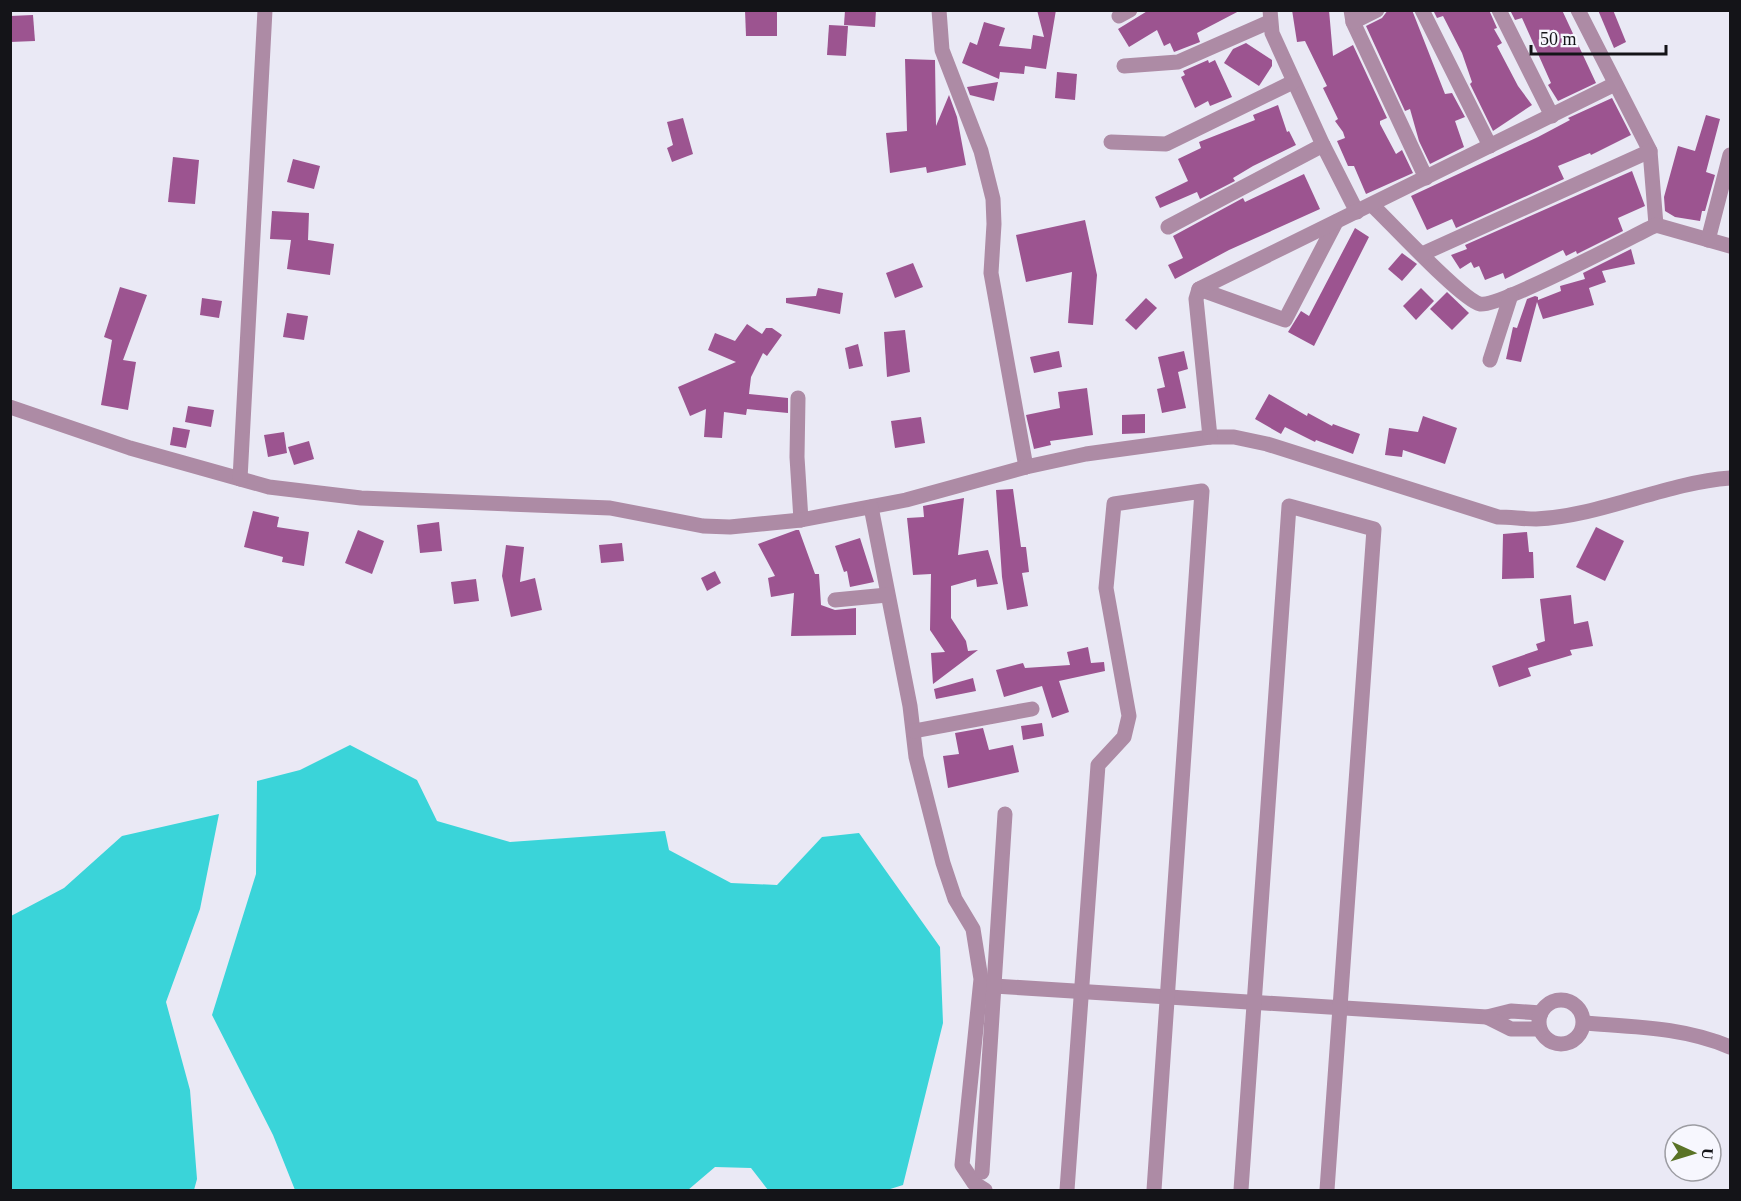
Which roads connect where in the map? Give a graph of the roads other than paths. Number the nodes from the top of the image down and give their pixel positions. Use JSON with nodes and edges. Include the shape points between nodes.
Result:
{"nodes":[{"id":1,"x":265,"y":10,"type":"edge"},
{"id":2,"x":939,"y":10,"type":"edge"},
{"id":3,"x":1377,"y":10,"type":"edge"},
{"id":4,"x":1422,"y":10,"type":"edge"},
{"id":5,"x":1499,"y":10,"type":"edge"},
{"id":6,"x":1578,"y":10,"type":"edge"},
{"id":7,"x":1269,"y":16,"type":"edge"},
{"id":8,"x":1352,"y":16,"type":"edge"},
{"id":9,"x":1124,"y":66,"type":"dead end"},
{"id":10,"x":1293,"y":82,"type":"junction"},
{"id":11,"x":1616,"y":84,"type":"junction"},
{"id":12,"x":1552,"y":116,"type":"junction"},
{"id":13,"x":1111,"y":142,"type":"dead end"},
{"id":14,"x":1323,"y":145,"type":"junction"},
{"id":15,"x":1490,"y":146,"type":"junction"},
{"id":16,"x":1650,"y":151,"type":"junction"},
{"id":17,"x":1731,"y":155,"type":"edge"},
{"id":18,"x":1426,"y":178,"type":"junction"},
{"id":19,"x":1372,"y":205,"type":"junction"},
{"id":20,"x":1357,"y":212,"type":"junction"},
{"id":21,"x":1336,"y":222,"type":"junction"},
{"id":22,"x":1656,"y":225,"type":"junction"},
{"id":23,"x":1168,"y":227,"type":"dead end"},
{"id":24,"x":1708,"y":240,"type":"junction"},
{"id":25,"x":1731,"y":246,"type":"edge"},
{"id":26,"x":1422,"y":254,"type":"junction"},
{"id":27,"x":1199,"y":290,"type":"junction"},
{"id":28,"x":1511,"y":295,"type":"junction"},
{"id":29,"x":1490,"y":360,"type":"dead end"},
{"id":30,"x":798,"y":398,"type":"dead end"},
{"id":31,"x":10,"y":406,"type":"edge"},
{"id":32,"x":1210,"y":437,"type":"junction"},
{"id":33,"x":1026,"y":467,"type":"junction"},
{"id":34,"x":1731,"y":478,"type":"edge"},
{"id":35,"x":240,"y":479,"type":"junction"},
{"id":36,"x":871,"y":507,"type":"junction"},
{"id":37,"x":801,"y":520,"type":"junction"},
{"id":38,"x":887,"y":595,"type":"junction"},
{"id":39,"x":835,"y":600,"type":"dead end"},
{"id":40,"x":1032,"y":709,"type":"dead end"},
{"id":41,"x":914,"y":731,"type":"junction"},
{"id":42,"x":1005,"y":814,"type":"dead end"},
{"id":43,"x":994,"y":986,"type":"junction"},
{"id":44,"x":1081,"y":991,"type":"junction"},
{"id":45,"x":1167,"y":996,"type":"junction"},
{"id":46,"x":1254,"y":1002,"type":"junction"},
{"id":47,"x":1340,"y":1008,"type":"junction"},
{"id":48,"x":1541,"y":1013,"type":"junction"},
{"id":49,"x":1487,"y":1017,"type":"junction"},
{"id":50,"x":1584,"y":1023,"type":"junction"},
{"id":51,"x":1540,"y":1029,"type":"junction"},
{"id":52,"x":1731,"y":1047,"type":"edge"},
{"id":53,"x":982,"y":1172,"type":"dead end"},
{"id":54,"x":985,"y":1191,"type":"edge"},
{"id":55,"x":1067,"y":1191,"type":"edge"},
{"id":56,"x":1154,"y":1191,"type":"edge"},
{"id":57,"x":1241,"y":1191,"type":"edge"},
{"id":58,"x":1327,"y":1191,"type":"edge"}],
"edges":[{"from":1,"to":35,"type":"street"},
{"from":2,"to":33,"type":"street","via":[[942,50],[981,151],[993,199],[991,273]]},
{"from":3,"to":8,"type":"street"},
{"from":4,"to":15,"type":"street"},
{"from":5,"to":12,"type":"street"},
{"from":6,"to":11,"type":"street"},
{"from":7,"to":9,"type":"street","via":[[1178,62]]},
{"from":7,"to":10,"type":"street"},
{"from":8,"to":18,"type":"street"},
{"from":10,"to":13,"type":"street","via":[[1166,144]]},
{"from":10,"to":14,"type":"street"},
{"from":11,"to":12,"type":"street"},
{"from":11,"to":16,"type":"street"},
{"from":12,"to":15,"type":"street"},
{"from":14,"to":20,"type":"street"},
{"from":14,"to":23,"type":"street"},
{"from":15,"to":18,"type":"street"},
{"from":16,"to":22,"type":"street"},
{"from":16,"to":26,"type":"street"},
{"from":17,"to":24,"type":"street"},
{"from":18,"to":19,"type":"street"},
{"from":19,"to":20,"type":"street"},
{"from":19,"to":26,"type":"street"},
{"from":20,"to":21,"type":"street"},
{"from":21,"to":27,"type":"street"},
{"from":21,"to":27,"type":"street","via":[[1285,320]]},
{"from":22,"to":24,"type":"street"},
{"from":22,"to":28,"type":"street"},
{"from":24,"to":25,"type":"street"},
{"from":26,"to":28,"type":"street","via":[[1474,302],[1484,305]]},
{"from":27,"to":32,"type":"street","via":[[1196,298]]},
{"from":28,"to":29,"type":"street"},
{"from":30,"to":37,"type":"street","via":[[796,457]]},
{"from":31,"to":35,"type":"street","via":[[130,448]]},
{"from":32,"to":33,"type":"street","via":[[1086,453]]},
{"from":32,"to":34,"type":"street","via":[[1267,444],[1498,517],[1535,519],[1562,515],[1696,482]]},
{"from":33,"to":36,"type":"street"},
{"from":35,"to":37,"type":"street","via":[[269,487],[361,498],[610,508],[703,526]]},
{"from":36,"to":37,"type":"street"},
{"from":36,"to":38,"type":"street"},
{"from":38,"to":39,"type":"street"},
{"from":38,"to":41,"type":"street"},
{"from":40,"to":41,"type":"street"},
{"from":41,"to":54,"type":"street","via":[[916,757],[943,862],[955,899],[973,929],[977,950],[981,979],[962,1165]]},
{"from":42,"to":43,"type":"street"},
{"from":43,"to":44,"type":"street"},
{"from":43,"to":53,"type":"street"},
{"from":44,"to":45,"type":"street"},
{"from":44,"to":45,"type":"street","via":[[1098,765],[1124,737],[1129,716],[1106,588],[1114,504],[1202,492]]},
{"from":44,"to":55,"type":"street"},
{"from":45,"to":46,"type":"street"},
{"from":45,"to":56,"type":"street"},
{"from":46,"to":47,"type":"street"},
{"from":46,"to":47,"type":"street","via":[[1289,506],[1374,529]]},
{"from":46,"to":57,"type":"street"},
{"from":47,"to":49,"type":"street"},
{"from":47,"to":58,"type":"street"},
{"from":48,"to":49,"type":"street","via":[[1511,1011]]},
{"from":48,"to":50,"type":"street","via":[[1552,1002],[1570,1002],[1580,1010]]},
{"from":48,"to":51,"type":"street"},
{"from":49,"to":51,"type":"street","via":[[1511,1029]]},
{"from":50,"to":51,"type":"street","via":[[1580,1035],[1565,1044],[1548,1040]]},
{"from":50,"to":52,"type":"street","via":[[1673,1030]]}]}
